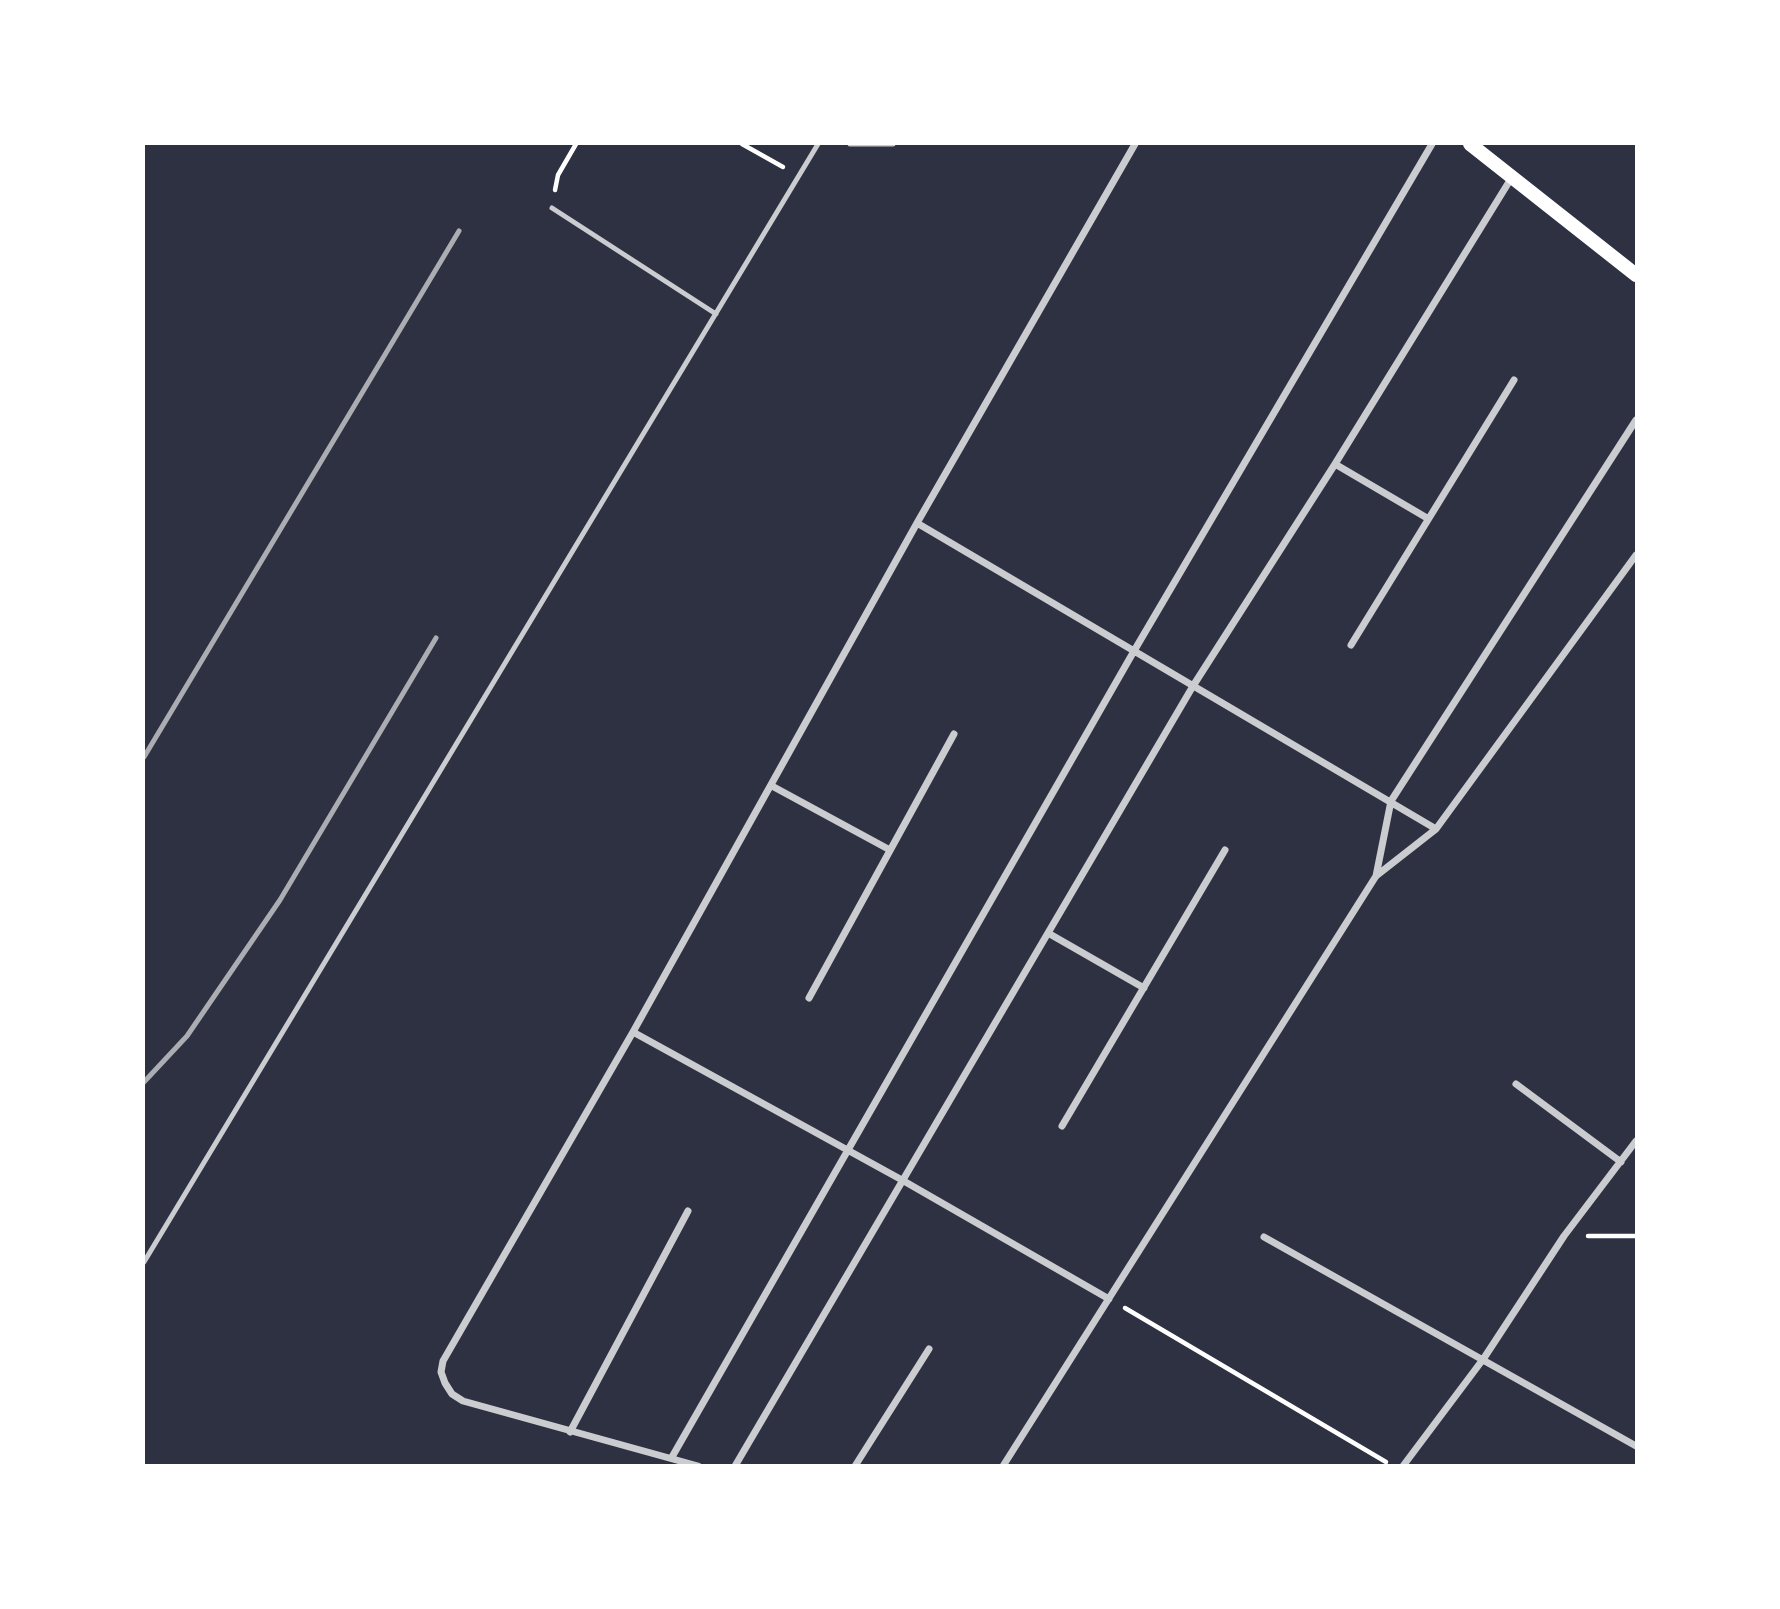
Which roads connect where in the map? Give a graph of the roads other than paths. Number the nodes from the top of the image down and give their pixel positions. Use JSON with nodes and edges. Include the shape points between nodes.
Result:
{"nodes":[{"id":1,"x":818,"y":144,"type":"edge"},
{"id":2,"x":850,"y":144,"type":"edge"},
{"id":3,"x":893,"y":144,"type":"edge"},
{"id":4,"x":1135,"y":144,"type":"edge"},
{"id":5,"x":1432,"y":144,"type":"edge"},
{"id":6,"x":1470,"y":144,"type":"edge"},
{"id":7,"x":1513,"y":176,"type":"junction"},
{"id":8,"x":552,"y":208,"type":"road end"},
{"id":9,"x":1636,"y":275,"type":"edge"},
{"id":10,"x":716,"y":314,"type":"junction"},
{"id":11,"x":1514,"y":380,"type":"dead end"},
{"id":12,"x":1636,"y":420,"type":"edge"},
{"id":13,"x":1335,"y":464,"type":"junction"},
{"id":14,"x":1427,"y":518,"type":"junction"},
{"id":15,"x":917,"y":523,"type":"junction"},
{"id":16,"x":1636,"y":555,"type":"edge"},
{"id":17,"x":1351,"y":645,"type":"dead end"},
{"id":18,"x":1134,"y":651,"type":"junction"},
{"id":19,"x":1193,"y":686,"type":"junction"},
{"id":20,"x":954,"y":734,"type":"dead end"},
{"id":21,"x":772,"y":786,"type":"junction"},
{"id":22,"x":1391,"y":801,"type":"junction"},
{"id":23,"x":1436,"y":829,"type":"junction"},
{"id":24,"x":890,"y":850,"type":"junction"},
{"id":25,"x":1225,"y":850,"type":"dead end"},
{"id":26,"x":1376,"y":876,"type":"junction"},
{"id":27,"x":1048,"y":933,"type":"junction"},
{"id":28,"x":1143,"y":988,"type":"junction"},
{"id":29,"x":809,"y":998,"type":"dead end"},
{"id":30,"x":633,"y":1032,"type":"junction"},
{"id":31,"x":1516,"y":1084,"type":"dead end"},
{"id":32,"x":1062,"y":1126,"type":"dead end"},
{"id":33,"x":1636,"y":1141,"type":"edge"},
{"id":34,"x":849,"y":1152,"type":"junction"},
{"id":35,"x":1621,"y":1162,"type":"junction"},
{"id":36,"x":902,"y":1180,"type":"junction"},
{"id":37,"x":688,"y":1211,"type":"dead end"},
{"id":38,"x":1264,"y":1237,"type":"dead end"},
{"id":39,"x":144,"y":1262,"type":"edge"},
{"id":40,"x":1109,"y":1299,"type":"junction"},
{"id":41,"x":929,"y":1349,"type":"dead end"},
{"id":42,"x":1484,"y":1358,"type":"junction"},
{"id":43,"x":570,"y":1432,"type":"junction"},
{"id":44,"x":1636,"y":1446,"type":"edge"},
{"id":45,"x":672,"y":1457,"type":"junction"},
{"id":46,"x":698,"y":1465,"type":"edge"},
{"id":47,"x":735,"y":1465,"type":"edge"},
{"id":48,"x":855,"y":1465,"type":"edge"},
{"id":49,"x":1003,"y":1465,"type":"edge"},
{"id":50,"x":1403,"y":1465,"type":"edge"}],
"edges":[{"from":1,"to":10,"type":"lane"},
{"from":2,"to":3,"type":"lane"},
{"from":4,"to":15,"type":"street"},
{"from":5,"to":18,"type":"street"},
{"from":6,"to":7,"type":"main road"},
{"from":7,"to":9,"type":"main road"},
{"from":7,"to":13,"type":"street"},
{"from":8,"to":10,"type":"lane"},
{"from":10,"to":39,"type":"lane"},
{"from":11,"to":14,"type":"street"},
{"from":12,"to":22,"type":"street"},
{"from":13,"to":14,"type":"street"},
{"from":13,"to":19,"type":"street"},
{"from":14,"to":17,"type":"street"},
{"from":15,"to":18,"type":"street"},
{"from":15,"to":21,"type":"street"},
{"from":16,"to":23,"type":"street"},
{"from":18,"to":19,"type":"street"},
{"from":18,"to":34,"type":"street"},
{"from":19,"to":22,"type":"street"},
{"from":19,"to":27,"type":"street"},
{"from":20,"to":24,"type":"street"},
{"from":21,"to":24,"type":"street"},
{"from":21,"to":30,"type":"street"},
{"from":22,"to":23,"type":"street"},
{"from":22,"to":26,"type":"street"},
{"from":23,"to":26,"type":"street"},
{"from":24,"to":29,"type":"street"},
{"from":25,"to":28,"type":"street"},
{"from":26,"to":40,"type":"street"},
{"from":27,"to":28,"type":"street"},
{"from":27,"to":36,"type":"street"},
{"from":28,"to":32,"type":"street"},
{"from":30,"to":34,"type":"street"},
{"from":30,"to":43,"type":"street","via":[[443,1361],[441,1372],[452,1394],[463,1401]]},
{"from":31,"to":35,"type":"street"},
{"from":33,"to":35,"type":"street"},
{"from":34,"to":36,"type":"street"},
{"from":34,"to":45,"type":"street"},
{"from":35,"to":42,"type":"street","via":[[1564,1236]]},
{"from":36,"to":40,"type":"street"},
{"from":36,"to":47,"type":"street"},
{"from":37,"to":43,"type":"street"},
{"from":38,"to":42,"type":"street"},
{"from":40,"to":49,"type":"street"},
{"from":41,"to":48,"type":"street"},
{"from":42,"to":44,"type":"street"},
{"from":42,"to":50,"type":"street"},
{"from":43,"to":45,"type":"street"},
{"from":45,"to":46,"type":"street"}]}
